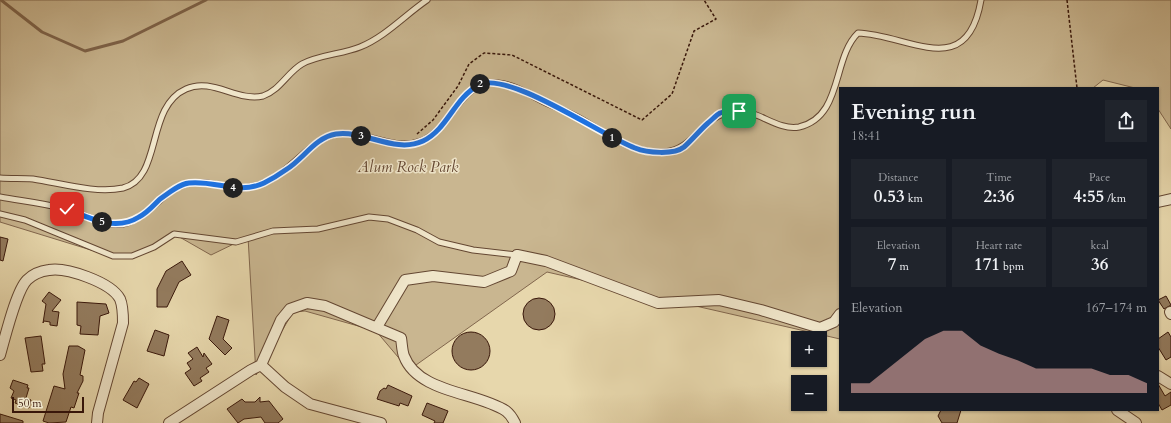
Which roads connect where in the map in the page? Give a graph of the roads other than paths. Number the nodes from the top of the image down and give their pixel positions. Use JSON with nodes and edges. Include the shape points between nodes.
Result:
{"nodes":[{"id":1,"x":427,"y":0,"type":"edge"},
{"id":2,"x":982,"y":0,"type":"edge"},
{"id":3,"x":0,"y":178,"type":"edge"},
{"id":4,"x":0,"y":197,"type":"edge"},
{"id":5,"x":1171,"y":199,"type":"edge"},
{"id":6,"x":1159,"y":202,"type":"edge"},
{"id":7,"x":0,"y":214,"type":"edge"},
{"id":8,"x":516,"y":256,"type":"junction"},
{"id":9,"x":839,"y":315,"type":"edge"},
{"id":10,"x":377,"y":327,"type":"junction"},
{"id":11,"x":0,"y":355,"type":"edge"},
{"id":12,"x":262,"y":365,"type":"junction"},
{"id":13,"x":1159,"y":377,"type":"edge"},
{"id":14,"x":1171,"y":384,"type":"edge"},
{"id":15,"x":1118,"y":411,"type":"edge"},
{"id":16,"x":97,"y":423,"type":"edge"},
{"id":17,"x":168,"y":423,"type":"edge"},
{"id":18,"x":381,"y":423,"type":"edge"},
{"id":19,"x":515,"y":423,"type":"edge"},
{"id":20,"x":1136,"y":423,"type":"edge"}],
"edges":[{"from":1,"to":3,"type":"lane","via":[[381,35],[361,46],[304,63],[273,91],[262,96],[245,96],[199,86],[187,88],[177,94],[160,118],[146,168],[135,182],[124,188],[107,190],[31,179]]},
{"from":2,"to":4,"type":"lane","via":[[970,34],[953,47],[930,48],[873,34],[858,33],[849,42],[835,88],[825,108],[812,122],[797,127],[782,126],[739,111],[719,114],[682,148],[662,153],[637,149],[609,137],[580,118],[515,87],[498,83],[480,84],[462,98],[437,131],[422,141],[393,144],[353,134],[335,134],[319,142],[288,169],[262,184],[240,189],[205,183],[187,183],[166,194],[139,217],[123,224],[105,224],[67,209]]},
{"from":5,"to":6,"type":"street"},
{"from":7,"to":8,"type":"lane","via":[[25,220],[113,256],[132,256],[154,247],[174,234],[236,242],[273,231],[318,229],[369,217],[388,219],[439,242]]},
{"from":8,"to":9,"type":"street","via":[[546,261],[658,303],[719,300],[820,328],[834,322]]},
{"from":8,"to":10,"type":"street","via":[[511,271],[484,282],[433,276],[405,280]]},
{"from":10,"to":12,"type":"street","via":[[325,306],[307,303],[290,309],[281,320]]},
{"from":10,"to":19,"type":"street","via":[[401,338],[404,357],[418,375],[444,389],[490,403],[507,412]]},
{"from":11,"to":16,"type":"street","via":[[20,292],[26,281],[36,274],[49,269],[66,271],[96,280],[110,289],[119,298],[123,310],[123,323]]},
{"from":12,"to":17,"type":"street"},
{"from":12,"to":18,"type":"street","via":[[285,387],[310,404]]},
{"from":13,"to":14,"type":"street"},
{"from":15,"to":20,"type":"street"}]}
